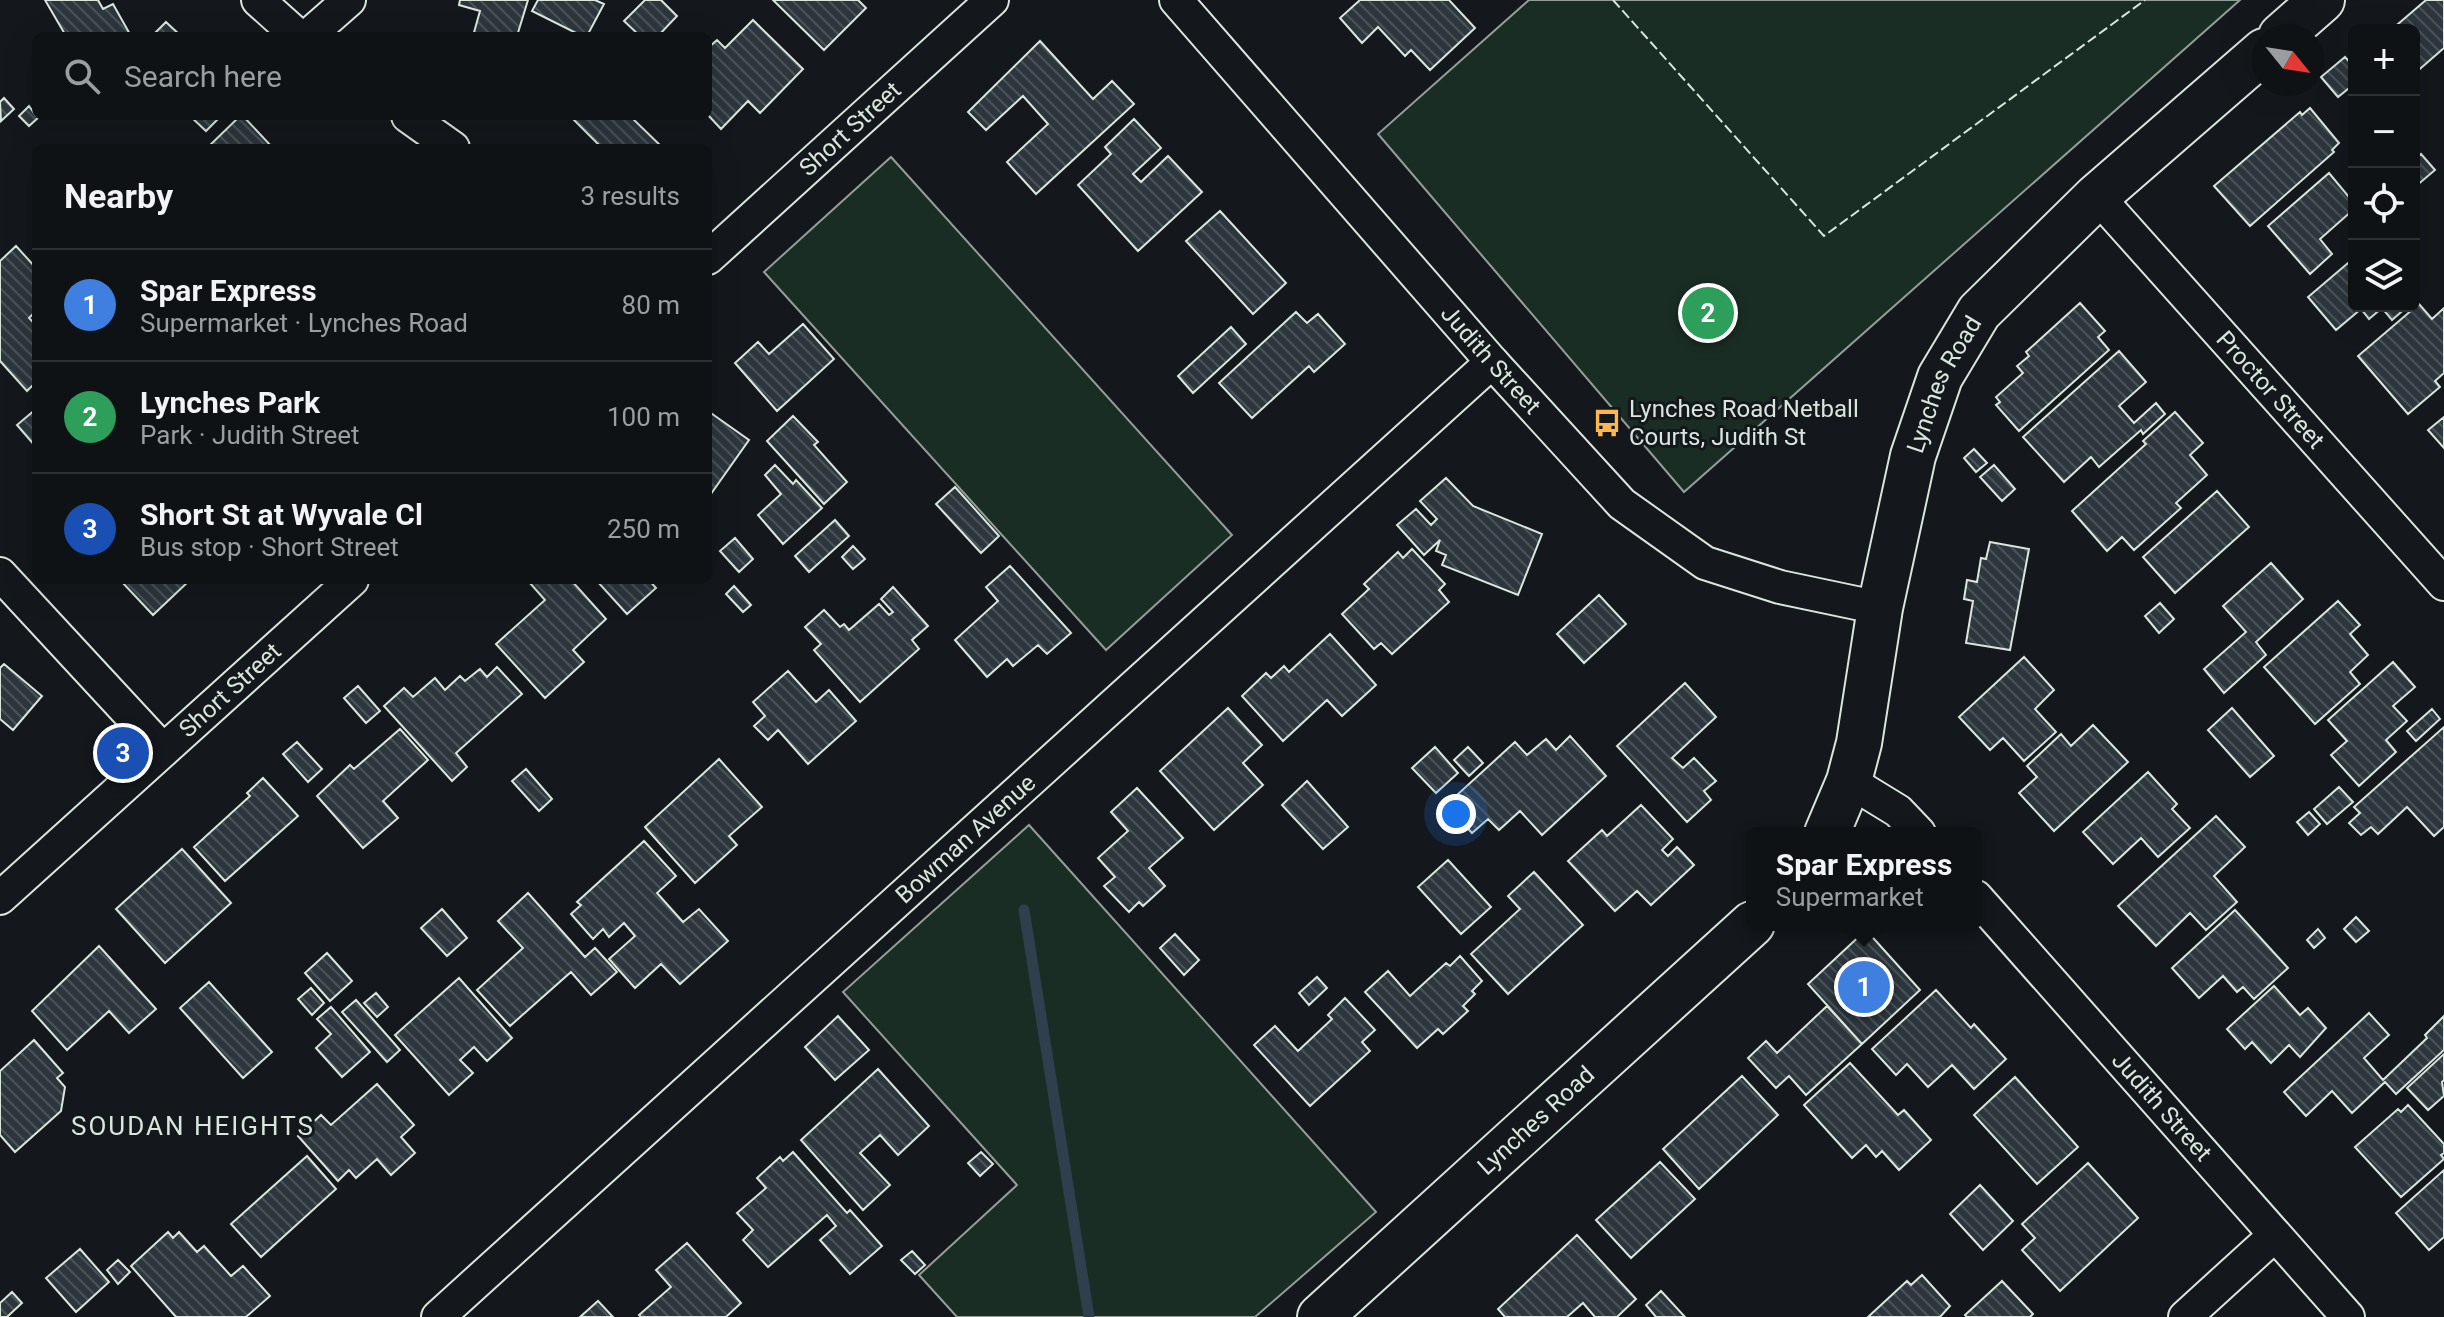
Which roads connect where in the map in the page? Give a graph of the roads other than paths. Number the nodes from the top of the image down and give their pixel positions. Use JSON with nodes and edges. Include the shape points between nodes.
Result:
{"nodes":[{"id":1,"x":258,"y":0,"type":"edge"},
{"id":2,"x":349,"y":0,"type":"edge"},
{"id":3,"x":992,"y":0,"type":"edge"},
{"id":4,"x":1176,"y":0,"type":"edge"},
{"id":5,"x":2322,"y":0,"type":"edge"},
{"id":6,"x":2295,"y":24,"type":"edge"},
{"id":7,"x":294,"y":32,"type":"edge"},
{"id":8,"x":313,"y":32,"type":"edge"},
{"id":9,"x":2252,"y":61,"type":"edge"},
{"id":10,"x":414,"y":120,"type":"edge"},
{"id":11,"x":447,"y":144,"type":"edge"},
{"id":12,"x":2097,"y":196,"type":"junction"},
{"id":13,"x":712,"y":254,"type":"edge"},
{"id":14,"x":1492,"y":362,"type":"junction"},
{"id":15,"x":0,"y":574,"type":"edge"},
{"id":16,"x":348,"y":584,"type":"edge"},
{"id":17,"x":2444,"y":584,"type":"edge"},
{"id":18,"x":1880,"y":608,"type":"junction"},
{"id":19,"x":163,"y":750,"type":"junction"},
{"id":20,"x":1849,"y":781,"type":"junction"},
{"id":21,"x":1830,"y":827,"type":"edge"},
{"id":22,"x":1913,"y":827,"type":"edge"},
{"id":23,"x":0,"y":898,"type":"edge"},
{"id":24,"x":1982,"y":904,"type":"edge"},
{"id":25,"x":1746,"y":929,"type":"edge"},
{"id":26,"x":2275,"y":1235,"type":"junction"},
{"id":27,"x":438,"y":1317,"type":"edge"},
{"id":28,"x":1320,"y":1317,"type":"edge"},
{"id":29,"x":2185,"y":1317,"type":"edge"},
{"id":30,"x":2348,"y":1317,"type":"edge"}],
"edges":[{"from":1,"to":7,"type":"street"},
{"from":2,"to":8,"type":"street"},
{"from":3,"to":13,"type":"street","name":"Short Street"},
{"from":4,"to":14,"type":"street","name":"Judith Street"},
{"from":5,"to":6,"type":"street"},
{"from":9,"to":12,"type":"street","name":"Lynches Road"},
{"from":10,"to":11,"type":"street"},
{"from":12,"to":17,"type":"street","name":"Proctor Street"},
{"from":12,"to":18,"type":"street","name":"Lynches Road","via":[[1979,312],[1940,377],[1913,456]]},
{"from":14,"to":18,"type":"street","name":"Judith Street","via":[[1622,504],[1705,563],[1780,587]]},
{"from":14,"to":27,"type":"street","name":"Bowman Avenue"},
{"from":15,"to":19,"type":"street"},
{"from":16,"to":19,"type":"street","name":"Short Street"},
{"from":18,"to":20,"type":"street","name":"Lynches Road"},
{"from":19,"to":23,"type":"street","name":"Short Street"},
{"from":20,"to":21,"type":"street","name":"Lynches Road"},
{"from":20,"to":22,"type":"street","via":[[1898,811]]},
{"from":24,"to":26,"type":"street","name":"Judith Street"},
{"from":25,"to":28,"type":"street","name":"Lynches Road"},
{"from":26,"to":29,"type":"street"},
{"from":26,"to":30,"type":"street","name":"Judith Street"}]}
